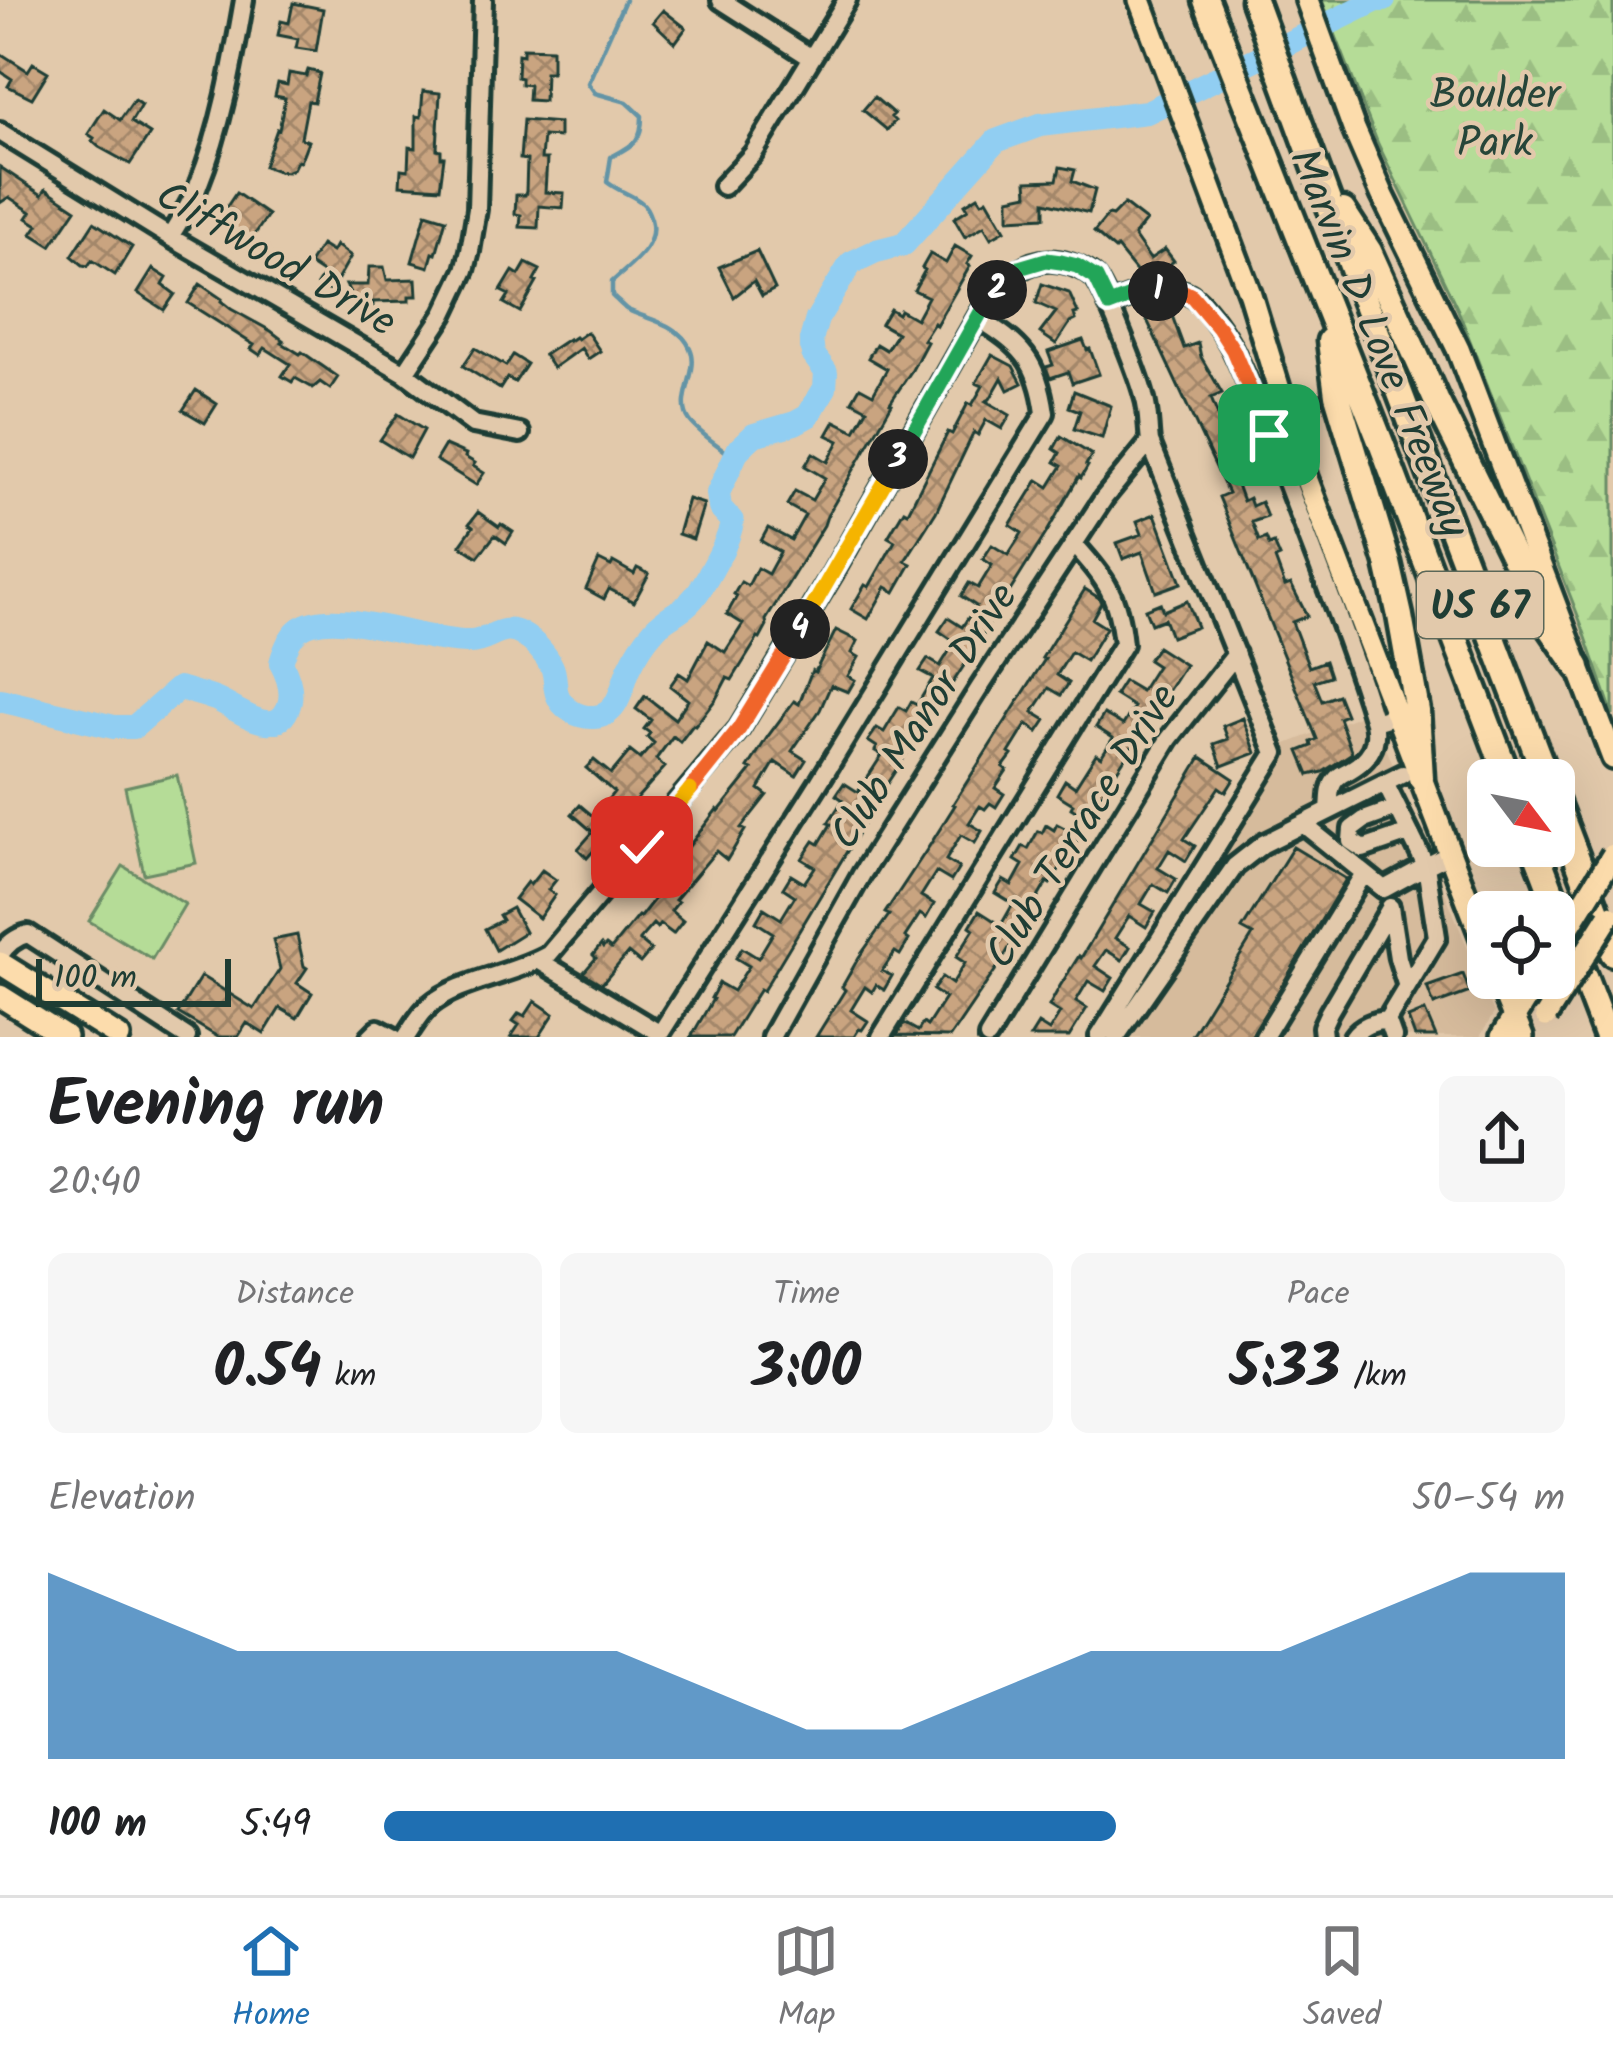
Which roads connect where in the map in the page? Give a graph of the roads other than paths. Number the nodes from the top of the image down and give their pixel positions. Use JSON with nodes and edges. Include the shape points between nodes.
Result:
{"nodes":[{"id":1,"x":244,"y":0,"type":"edge"},
{"id":2,"x":483,"y":0,"type":"edge"},
{"id":3,"x":721,"y":0,"type":"edge"},
{"id":4,"x":848,"y":0,"type":"edge"},
{"id":5,"x":1140,"y":0,"type":"edge"},
{"id":6,"x":1206,"y":0,"type":"edge"},
{"id":7,"x":1254,"y":0,"type":"edge"},
{"id":8,"x":1308,"y":3,"type":"edge"},
{"id":9,"x":811,"y":57,"type":"junction"},
{"id":10,"x":0,"y":132,"type":"edge"},
{"id":11,"x":1320,"y":174,"type":"junction"},
{"id":12,"x":723,"y":186,"type":"dead end"},
{"id":13,"x":170,"y":237,"type":"junction"},
{"id":14,"x":1324,"y":303,"type":"junction"},
{"id":15,"x":1109,"y":305,"type":"junction"},
{"id":16,"x":978,"y":318,"type":"junction"},
{"id":17,"x":405,"y":373,"type":"junction"},
{"id":18,"x":520,"y":433,"type":"dead end"},
{"id":19,"x":1150,"y":442,"type":"junction"},
{"id":20,"x":1075,"y":545,"type":"junction"},
{"id":21,"x":1236,"y":654,"type":"junction"},
{"id":22,"x":1578,"y":667,"type":"junction"},
{"id":23,"x":1397,"y":715,"type":"junction"},
{"id":24,"x":1374,"y":722,"type":"junction"},
{"id":25,"x":1612,"y":751,"type":"edge"},
{"id":26,"x":1501,"y":759,"type":"edge"},
{"id":27,"x":1539,"y":759,"type":"edge"},
{"id":28,"x":1412,"y":776,"type":"junction"},
{"id":29,"x":1385,"y":782,"type":"junction"},
{"id":30,"x":1397,"y":808,"type":"junction"},
{"id":31,"x":1329,"y":811,"type":"junction"},
{"id":32,"x":1303,"y":824,"type":"junction"},
{"id":33,"x":1409,"y":832,"type":"junction"},
{"id":34,"x":1575,"y":853,"type":"edge"},
{"id":35,"x":1450,"y":854,"type":"junction"},
{"id":36,"x":1613,"y":855,"type":"edge"},
{"id":37,"x":1426,"y":866,"type":"junction"},
{"id":38,"x":1542,"y":867,"type":"edge"},
{"id":39,"x":1363,"y":875,"type":"junction"},
{"id":40,"x":1384,"y":890,"type":"junction"},
{"id":41,"x":1467,"y":898,"type":"edge"},
{"id":42,"x":1390,"y":908,"type":"junction"},
{"id":43,"x":1613,"y":910,"type":"edge"},
{"id":44,"x":1575,"y":917,"type":"edge"},
{"id":45,"x":1613,"y":953,"type":"edge"},
{"id":46,"x":0,"y":959,"type":"edge"},
{"id":47,"x":538,"y":960,"type":"junction"},
{"id":48,"x":1407,"y":987,"type":"junction"},
{"id":49,"x":0,"y":996,"type":"edge"},
{"id":50,"x":1507,"y":999,"type":"edge"},
{"id":51,"x":1529,"y":999,"type":"edge"},
{"id":52,"x":1518,"y":1027,"type":"edge"},
{"id":53,"x":1390,"y":1028,"type":"edge"},
{"id":54,"x":659,"y":1035,"type":"edge"},
{"id":55,"x":65,"y":1037,"type":"edge"},
{"id":56,"x":119,"y":1037,"type":"edge"},
{"id":57,"x":188,"y":1037,"type":"edge"},
{"id":58,"x":370,"y":1037,"type":"edge"},
{"id":59,"x":393,"y":1037,"type":"edge"},
{"id":60,"x":406,"y":1037,"type":"edge"},
{"id":61,"x":771,"y":1037,"type":"edge"},
{"id":62,"x":881,"y":1037,"type":"edge"},
{"id":63,"x":988,"y":1037,"type":"edge"},
{"id":64,"x":1099,"y":1037,"type":"edge"},
{"id":65,"x":1116,"y":1037,"type":"edge"},
{"id":66,"x":1264,"y":1037,"type":"edge"},
{"id":67,"x":1323,"y":1037,"type":"edge"},
{"id":68,"x":1353,"y":1037,"type":"edge"},
{"id":69,"x":1502,"y":1037,"type":"edge"},
{"id":70,"x":1534,"y":1037,"type":"edge"},
{"id":71,"x":1607,"y":1037,"type":"edge"}],
"edges":[{"from":1,"to":13,"type":"street","via":[[214,143]]},
{"from":2,"to":17,"type":"street","via":[[470,250],[444,314]]},
{"from":3,"to":9,"type":"street"},
{"from":4,"to":9,"type":"street"},
{"from":5,"to":23,"type":"main road"},
{"from":6,"to":14,"type":"highway","name":"Marvin D Love Freeway","number":"US 67"},
{"from":7,"to":11,"type":"highway","name":"Marvin D Love Freeway","number":"US 67"},
{"from":8,"to":22,"type":"main road","name":"Marvin D Love Freeway","via":[[1383,196],[1458,349]]},
{"from":9,"to":12,"type":"street","via":[[753,154]]},
{"from":10,"to":13,"type":"street","name":"Cliffwood Drive"},
{"from":11,"to":22,"type":"highway","via":[[1369,251],[1542,615]]},
{"from":11,"to":27,"type":"highway","name":"Marvin D Love Freeway","number":"US 67"},
{"from":13,"to":17,"type":"street","name":"Cliffwood Drive"},
{"from":14,"to":26,"type":"highway","name":"Marvin D Love Freeway","number":"US 67"},
{"from":14,"to":28,"type":"highway","via":[[1337,394],[1400,616],[1417,711]]},
{"from":15,"to":16,"type":"street","via":[[1096,278],[1046,260],[1007,278]]},
{"from":15,"to":19,"type":"street","via":[[1146,400]]},
{"from":15,"to":24,"type":"street","via":[[1143,292],[1184,292],[1233,350]]},
{"from":16,"to":47,"type":"street","via":[[739,729]]},
{"from":16,"to":54,"type":"street","via":[[1025,352],[1045,412]]},
{"from":17,"to":18,"type":"street","name":"Cliffwood Drive","via":[[473,424]]},
{"from":19,"to":20,"type":"street","name":"Club Manor Drive"},
{"from":19,"to":21,"type":"street"},
{"from":20,"to":61,"type":"street","name":"Club Manor Drive","via":[[862,874]]},
{"from":20,"to":62,"type":"street","via":[[1107,581],[1123,644]]},
{"from":21,"to":63,"type":"street","name":"Club Terrace Drive","via":[[1169,739]]},
{"from":21,"to":64,"type":"street","via":[[1275,753]]},
{"from":22,"to":25,"type":"main road","name":"Marvin D Love Freeway"},
{"from":23,"to":24,"type":"street"},
{"from":23,"to":28,"type":"main road"},
{"from":24,"to":31,"type":"street","via":[[1376,745],[1331,784]]},
{"from":28,"to":29,"type":"street"},
{"from":28,"to":35,"type":"main road"},
{"from":29,"to":30,"type":"street"},
{"from":29,"to":31,"type":"street"},
{"from":30,"to":33,"type":"street"},
{"from":30,"to":33,"type":"street","via":[[1357,824],[1352,841],[1363,849]]},
{"from":31,"to":32,"type":"street"},
{"from":32,"to":39,"type":"street"},
{"from":32,"to":65,"type":"street","via":[[1235,866]]},
{"from":33,"to":37,"type":"street"},
{"from":34,"to":45,"type":"highway"},
{"from":35,"to":37,"type":"street"},
{"from":35,"to":41,"type":"main road"},
{"from":36,"to":44,"type":"main road","bridge":true},
{"from":37,"to":40,"type":"street"},
{"from":37,"to":48,"type":"street","via":[[1437,937]]},
{"from":38,"to":71,"type":"highway"},
{"from":39,"to":40,"type":"street"},
{"from":39,"to":66,"type":"street"},
{"from":40,"to":42,"type":"street"},
{"from":42,"to":48,"type":"street"},
{"from":42,"to":67,"type":"street","via":[[1329,1012]]},
{"from":43,"to":70,"type":"main road","bridge":true},
{"from":46,"to":56,"type":"main road"},
{"from":46,"to":57,"type":"street","via":[[28,934]]},
{"from":47,"to":54,"type":"street"},
{"from":47,"to":60,"type":"street","via":[[431,1003]]},
{"from":48,"to":53,"type":"street"},
{"from":49,"to":55,"type":"main road"},
{"from":50,"to":52,"type":"main road"},
{"from":51,"to":52,"type":"main road"},
{"from":52,"to":69,"type":"main road"},
{"from":53,"to":68,"type":"street","via":[[1377,1021]]},
{"from":58,"to":59,"type":"street","via":[[377,1029]]}]}
